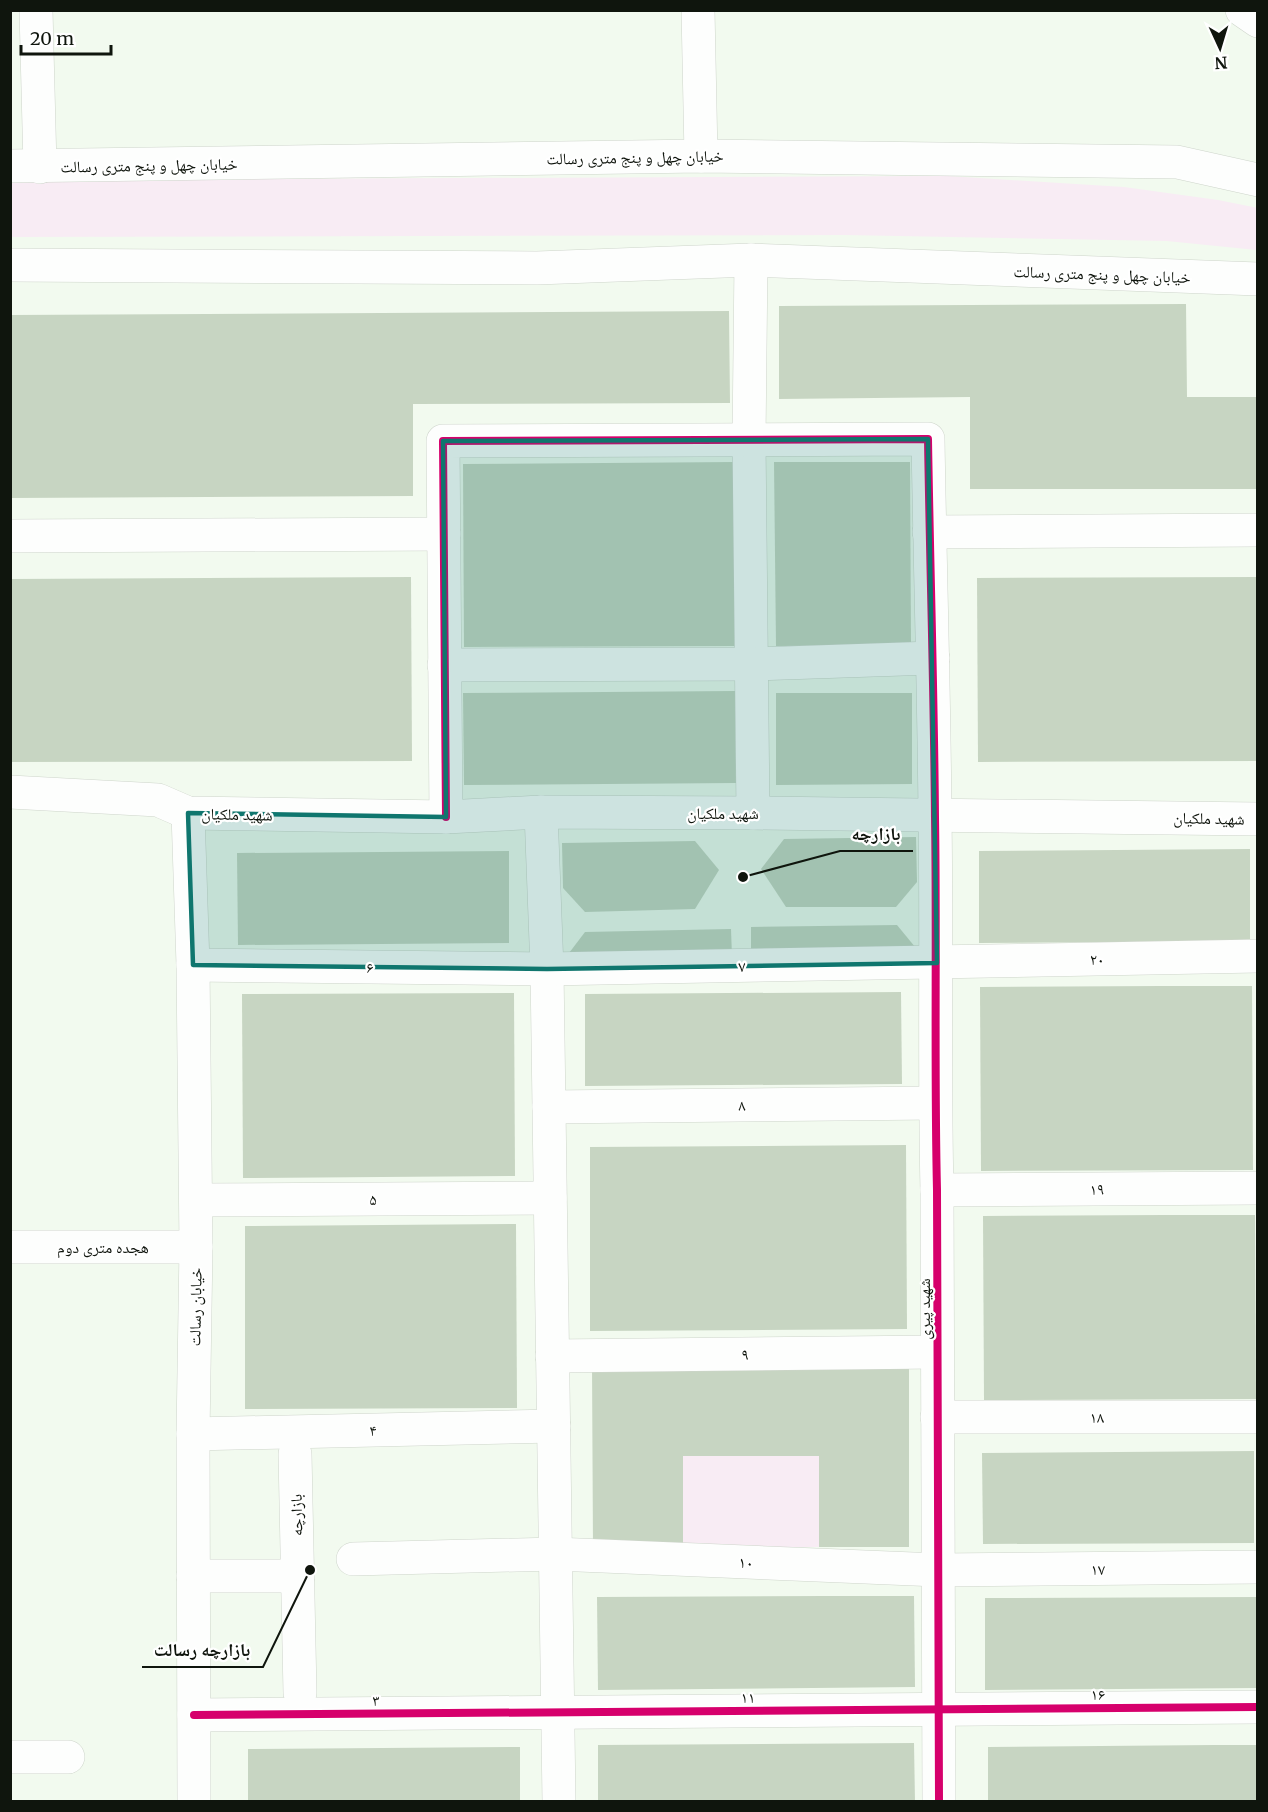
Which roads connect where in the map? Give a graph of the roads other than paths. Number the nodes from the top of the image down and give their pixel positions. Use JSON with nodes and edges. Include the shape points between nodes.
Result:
{"nodes":[{"id":1,"x":36,"y":10,"type":"edge"},
{"id":2,"x":698,"y":10,"type":"edge"},
{"id":3,"x":1242,"y":10,"type":"edge"},
{"id":4,"x":1257,"y":21,"type":"edge"},
{"id":5,"x":701,"y":156,"type":"junction"},
{"id":6,"x":1257,"y":159,"type":"edge"},
{"id":7,"x":1178,"y":162,"type":"junction"},
{"id":8,"x":25,"y":167,"type":"edge"},
{"id":9,"x":1257,"y":180,"type":"edge"},
{"id":10,"x":752,"y":260,"type":"junction"},
{"id":11,"x":10,"y":265,"type":"edge"},
{"id":12,"x":1257,"y":279,"type":"edge"},
{"id":13,"x":749,"y":440,"type":"junction"},
{"id":14,"x":1257,"y":530,"type":"edge"},
{"id":15,"x":929,"y":532,"type":"junction"},
{"id":16,"x":444,"y":534,"type":"junction"},
{"id":17,"x":10,"y":536,"type":"edge"},
{"id":18,"x":933,"y":658,"type":"junction"},
{"id":19,"x":752,"y":663,"type":"junction"},
{"id":20,"x":444,"y":665,"type":"junction"},
{"id":21,"x":10,"y":792,"type":"edge"},
{"id":22,"x":541,"y":812,"type":"junction"},
{"id":23,"x":188,"y":813,"type":"junction"},
{"id":24,"x":753,"y":813,"type":"junction"},
{"id":25,"x":935,"y":816,"type":"junction"},
{"id":26,"x":446,"y":817,"type":"junction"},
{"id":27,"x":1257,"y":819,"type":"edge"},
{"id":28,"x":1257,"y":956,"type":"edge"},
{"id":29,"x":936,"y":963,"type":"junction"},
{"id":30,"x":193,"y":965,"type":"junction"},
{"id":31,"x":547,"y":969,"type":"junction"},
{"id":32,"x":935,"y":1103,"type":"junction"},
{"id":33,"x":549,"y":1107,"type":"junction"},
{"id":34,"x":1257,"y":1188,"type":"edge"},
{"id":35,"x":937,"y":1190,"type":"junction"},
{"id":36,"x":550,"y":1198,"type":"junction"},
{"id":37,"x":196,"y":1200,"type":"junction"},
{"id":38,"x":10,"y":1247,"type":"edge"},
{"id":39,"x":196,"y":1247,"type":"junction"},
{"id":40,"x":938,"y":1352,"type":"junction"},
{"id":41,"x":552,"y":1356,"type":"junction"},
{"id":42,"x":1257,"y":1416,"type":"edge"},
{"id":43,"x":938,"y":1417,"type":"junction"},
{"id":44,"x":554,"y":1426,"type":"junction"},
{"id":45,"x":193,"y":1434,"type":"junction"},
{"id":46,"x":295,"y":1454,"type":"dead end"},
{"id":47,"x":555,"y":1554,"type":"junction"},
{"id":48,"x":353,"y":1559,"type":"dead end"},
{"id":49,"x":1257,"y":1567,"type":"edge"},
{"id":50,"x":938,"y":1570,"type":"junction"},
{"id":51,"x":193,"y":1576,"type":"junction"},
{"id":52,"x":298,"y":1576,"type":"junction"},
{"id":53,"x":300,"y":1693,"type":"dead end"},
{"id":54,"x":1257,"y":1707,"type":"edge"},
{"id":55,"x":939,"y":1709,"type":"junction"},
{"id":56,"x":558,"y":1711,"type":"junction"},
{"id":57,"x":194,"y":1715,"type":"junction"},
{"id":58,"x":10,"y":1757,"type":"edge"},
{"id":59,"x":68,"y":1757,"type":"dead end"},
{"id":60,"x":194,"y":1802,"type":"edge"},
{"id":61,"x":559,"y":1802,"type":"edge"},
{"id":62,"x":939,"y":1802,"type":"edge"}],
"edges":[{"from":1,"to":8,"type":"street"},
{"from":2,"to":5,"type":"street"},
{"from":3,"to":4,"type":"street"},
{"from":5,"to":7,"type":"street","name":"خیابان چهل و پنج متری رسالت"},
{"from":5,"to":8,"type":"street","name":"خیابان چهل و پنج متری رسالت"},
{"from":6,"to":7,"type":"street"},
{"from":7,"to":9,"type":"street","name":"خیابان چهل و پنج متری رسالت"},
{"from":10,"to":11,"type":"street","name":"خیابان چهل و پنج متری رسالت","via":[[537,268]]},
{"from":10,"to":12,"type":"street","name":"خیابان چهل و پنج متری رسالت"},
{"from":10,"to":13,"type":"street"},
{"from":13,"to":15,"type":"street","name":"شهید پیری","via":[[928,439]]},
{"from":13,"to":16,"type":"street","via":[[443,441]]},
{"from":13,"to":19,"type":"street"},
{"from":14,"to":15,"type":"street"},
{"from":15,"to":18,"type":"street","name":"شهید پیری"},
{"from":16,"to":17,"type":"street"},
{"from":16,"to":20,"type":"street"},
{"from":18,"to":19,"type":"street"},
{"from":18,"to":25,"type":"street","name":"شهید پیری"},
{"from":19,"to":20,"type":"street"},
{"from":19,"to":24,"type":"street"},
{"from":20,"to":26,"type":"street"},
{"from":21,"to":23,"type":"street","via":[[158,801]]},
{"from":22,"to":24,"type":"street","name":"شهید ملکیان"},
{"from":22,"to":26,"type":"street","name":"شهید ملکیان"},
{"from":22,"to":31,"type":"street"},
{"from":23,"to":26,"type":"street","name":"شهید ملکیان"},
{"from":23,"to":30,"type":"street","name":"خیابان رسالت"},
{"from":24,"to":25,"type":"street","name":"شهید ملکیان"},
{"from":25,"to":27,"type":"street","name":"شهید ملکیان"},
{"from":25,"to":29,"type":"street","name":"شهید پیری"},
{"from":28,"to":29,"type":"street","name":"۲۰"},
{"from":29,"to":31,"type":"street","name":"۷"},
{"from":29,"to":32,"type":"street","name":"شهید پیری"},
{"from":30,"to":31,"type":"street","name":"۶"},
{"from":30,"to":37,"type":"street","name":"خیابان رسالت"},
{"from":31,"to":33,"type":"street"},
{"from":32,"to":33,"type":"street","name":"۸"},
{"from":32,"to":35,"type":"street","name":"شهید پیری"},
{"from":33,"to":36,"type":"street"},
{"from":34,"to":35,"type":"street","name":"۱۹"},
{"from":35,"to":40,"type":"street","name":"شهید پیری"},
{"from":36,"to":37,"type":"street","name":"۵"},
{"from":36,"to":41,"type":"street"},
{"from":37,"to":39,"type":"street","name":"خیابان رسالت"},
{"from":38,"to":39,"type":"street","name":"هجده متری دوم"},
{"from":39,"to":45,"type":"street","name":"خیابان رسالت"},
{"from":40,"to":41,"type":"street","name":"۹"},
{"from":40,"to":43,"type":"street","name":"شهید پیری"},
{"from":41,"to":44,"type":"street"},
{"from":42,"to":43,"type":"street","name":"۱۸"},
{"from":43,"to":50,"type":"street","name":"شهید پیری"},
{"from":44,"to":45,"type":"street","name":"۴"},
{"from":44,"to":47,"type":"street"},
{"from":45,"to":51,"type":"street","name":"خیابان رسالت"},
{"from":46,"to":52,"type":"street","name":"بازارچه"},
{"from":47,"to":48,"type":"street","name":"۱۰"},
{"from":47,"to":50,"type":"street","name":"۱۰"},
{"from":47,"to":56,"type":"street"},
{"from":49,"to":50,"type":"street","name":"۱۷"},
{"from":50,"to":55,"type":"street","name":"شهید پیری"},
{"from":51,"to":52,"type":"street"},
{"from":51,"to":57,"type":"street","name":"خیابان رسالت"},
{"from":52,"to":53,"type":"street","name":"بازارچه"},
{"from":54,"to":55,"type":"street","name":"۱۶"},
{"from":55,"to":56,"type":"street","name":"۱۱"},
{"from":55,"to":62,"type":"street","name":"شهید پیری"},
{"from":56,"to":57,"type":"street","name":"۳"},
{"from":56,"to":61,"type":"street"},
{"from":57,"to":60,"type":"street","name":"خیابان رسالت"},
{"from":58,"to":59,"type":"street"}]}
